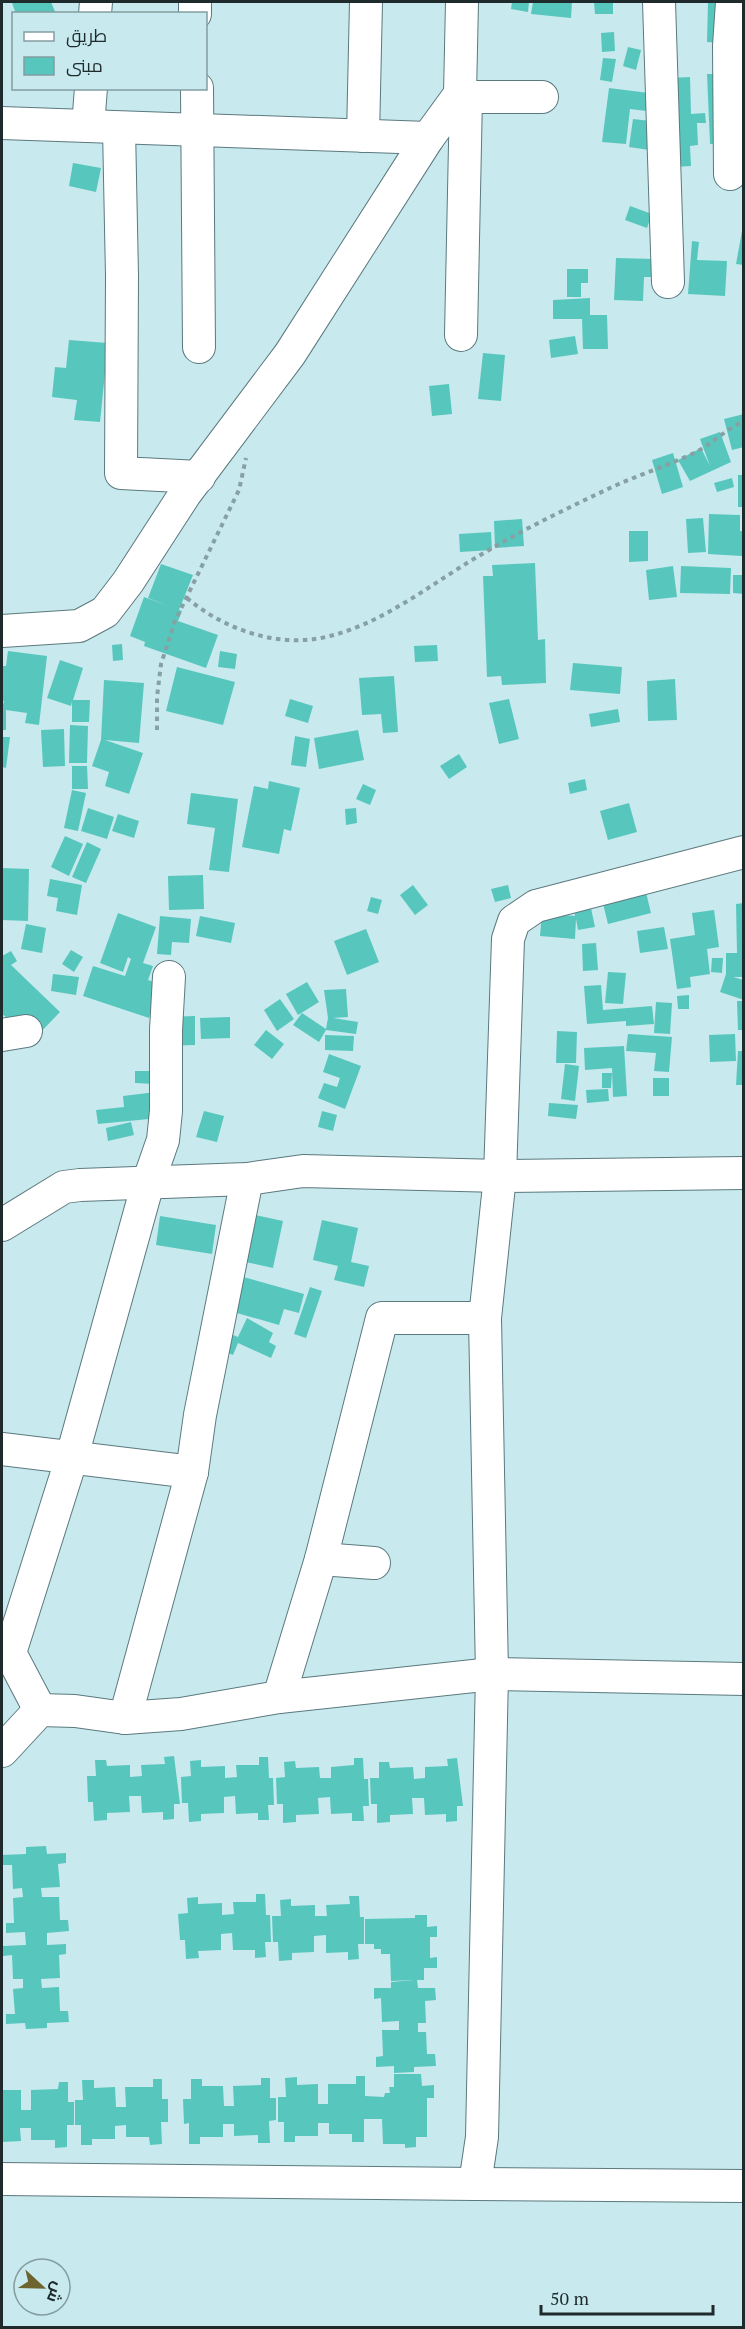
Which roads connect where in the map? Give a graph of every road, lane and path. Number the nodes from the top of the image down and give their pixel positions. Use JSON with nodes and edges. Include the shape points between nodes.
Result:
{"nodes":[{"id":1,"x":366,"y":2,"type":"edge"},
{"id":2,"x":462,"y":2,"type":"edge"},
{"id":3,"x":659,"y":2,"type":"edge"},
{"id":4,"x":732,"y":2,"type":"edge"},
{"id":5,"x":91,"y":90,"type":"edge"},
{"id":6,"x":197,"y":90,"type":"edge"},
{"id":7,"x":463,"y":96,"type":"junction"},
{"id":8,"x":542,"y":97,"type":"dead end"},
{"id":9,"x":2,"y":123,"type":"edge"},
{"id":10,"x":88,"y":126,"type":"junction"},
{"id":11,"x":119,"y":128,"type":"junction"},
{"id":12,"x":198,"y":130,"type":"junction"},
{"id":13,"x":363,"y":136,"type":"junction"},
{"id":14,"x":428,"y":138,"type":"junction"},
{"id":15,"x":730,"y":174,"type":"dead end"},
{"id":16,"x":668,"y":282,"type":"dead end"},
{"id":17,"x":461,"y":335,"type":"dead end"},
{"id":18,"x":199,"y":347,"type":"dead end"},
{"id":19,"x":243,"y":418,"type":"junction"},
{"id":20,"x":744,"y":421,"type":"edge"},
{"id":21,"x":199,"y":477,"type":"junction"},
{"id":22,"x":187,"y":598,"type":"junction"},
{"id":23,"x":2,"y":631,"type":"edge"},
{"id":24,"x":157,"y":730,"type":"dead end"},
{"id":25,"x":744,"y":852,"type":"edge"},
{"id":26,"x":169,"y":977,"type":"dead end"},
{"id":27,"x":744,"y":1173,"type":"edge"},
{"id":28,"x":500,"y":1176,"type":"junction"},
{"id":29,"x":247,"y":1179,"type":"junction"},
{"id":30,"x":148,"y":1183,"type":"junction"},
{"id":31,"x":2,"y":1225,"type":"edge"},
{"id":32,"x":485,"y":1318,"type":"junction"},
{"id":33,"x":2,"y":1449,"type":"edge"},
{"id":34,"x":72,"y":1460,"type":"junction"},
{"id":35,"x":192,"y":1472,"type":"junction"},
{"id":36,"x":321,"y":1559,"type":"junction"},
{"id":37,"x":374,"y":1563,"type":"dead end"},
{"id":38,"x":6,"y":1647,"type":"edge"},
{"id":39,"x":492,"y":1674,"type":"junction"},
{"id":40,"x":744,"y":1680,"type":"edge"},
{"id":41,"x":279,"y":1698,"type":"junction"},
{"id":42,"x":40,"y":1710,"type":"junction"},
{"id":43,"x":125,"y":1718,"type":"junction"},
{"id":44,"x":2,"y":1751,"type":"edge"},
{"id":45,"x":2,"y":2179,"type":"edge"},
{"id":46,"x":475,"y":2184,"type":"junction"},
{"id":47,"x":744,"y":2186,"type":"edge"}],
"edges":[{"from":1,"to":13,"type":"street"},
{"from":2,"to":7,"type":"street"},
{"from":3,"to":16,"type":"street"},
{"from":4,"to":15,"type":"street"},
{"from":5,"to":10,"type":"street"},
{"from":6,"to":12,"type":"street"},
{"from":7,"to":8,"type":"street"},
{"from":7,"to":14,"type":"street"},
{"from":7,"to":17,"type":"street"},
{"from":9,"to":10,"type":"street"},
{"from":10,"to":11,"type":"street"},
{"from":11,"to":12,"type":"street"},
{"from":11,"to":21,"type":"street","via":[[121,473]]},
{"from":12,"to":13,"type":"street"},
{"from":12,"to":18,"type":"street"},
{"from":13,"to":14,"type":"street"},
{"from":14,"to":19,"type":"street","via":[[290,354]]},
{"from":19,"to":21,"type":"street"},
{"from":19,"to":22,"type":"path","via":[[247,450],[239,490]]},
{"from":20,"to":22,"type":"path","via":[[696,452],[610,488],[491,548],[385,613],[345,631],[284,640],[207,615]]},
{"from":21,"to":23,"type":"street","via":[[105,612],[79,626]]},
{"from":22,"to":24,"type":"path","via":[[161,664]]},
{"from":25,"to":28,"type":"street","via":[[536,906],[514,921],[508,939]]},
{"from":26,"to":30,"type":"street","via":[[166,1111],[163,1140]]},
{"from":27,"to":28,"type":"street"},
{"from":28,"to":29,"type":"street","via":[[303,1172]]},
{"from":28,"to":32,"type":"street"},
{"from":29,"to":30,"type":"street"},
{"from":29,"to":35,"type":"street"},
{"from":30,"to":31,"type":"street","via":[[64,1187]]},
{"from":30,"to":34,"type":"street"},
{"from":32,"to":36,"type":"street","via":[[382,1318]]},
{"from":32,"to":39,"type":"street"},
{"from":33,"to":34,"type":"street"},
{"from":34,"to":35,"type":"street"},
{"from":34,"to":38,"type":"street"},
{"from":35,"to":43,"type":"street"},
{"from":36,"to":37,"type":"street"},
{"from":36,"to":41,"type":"street"},
{"from":38,"to":42,"type":"street"},
{"from":39,"to":40,"type":"street"},
{"from":39,"to":41,"type":"street"},
{"from":39,"to":46,"type":"street","via":[[482,2137]]},
{"from":41,"to":43,"type":"street","via":[[181,1714]]},
{"from":42,"to":43,"type":"street"},
{"from":42,"to":44,"type":"street"},
{"from":45,"to":46,"type":"street"},
{"from":46,"to":47,"type":"street"}]}
